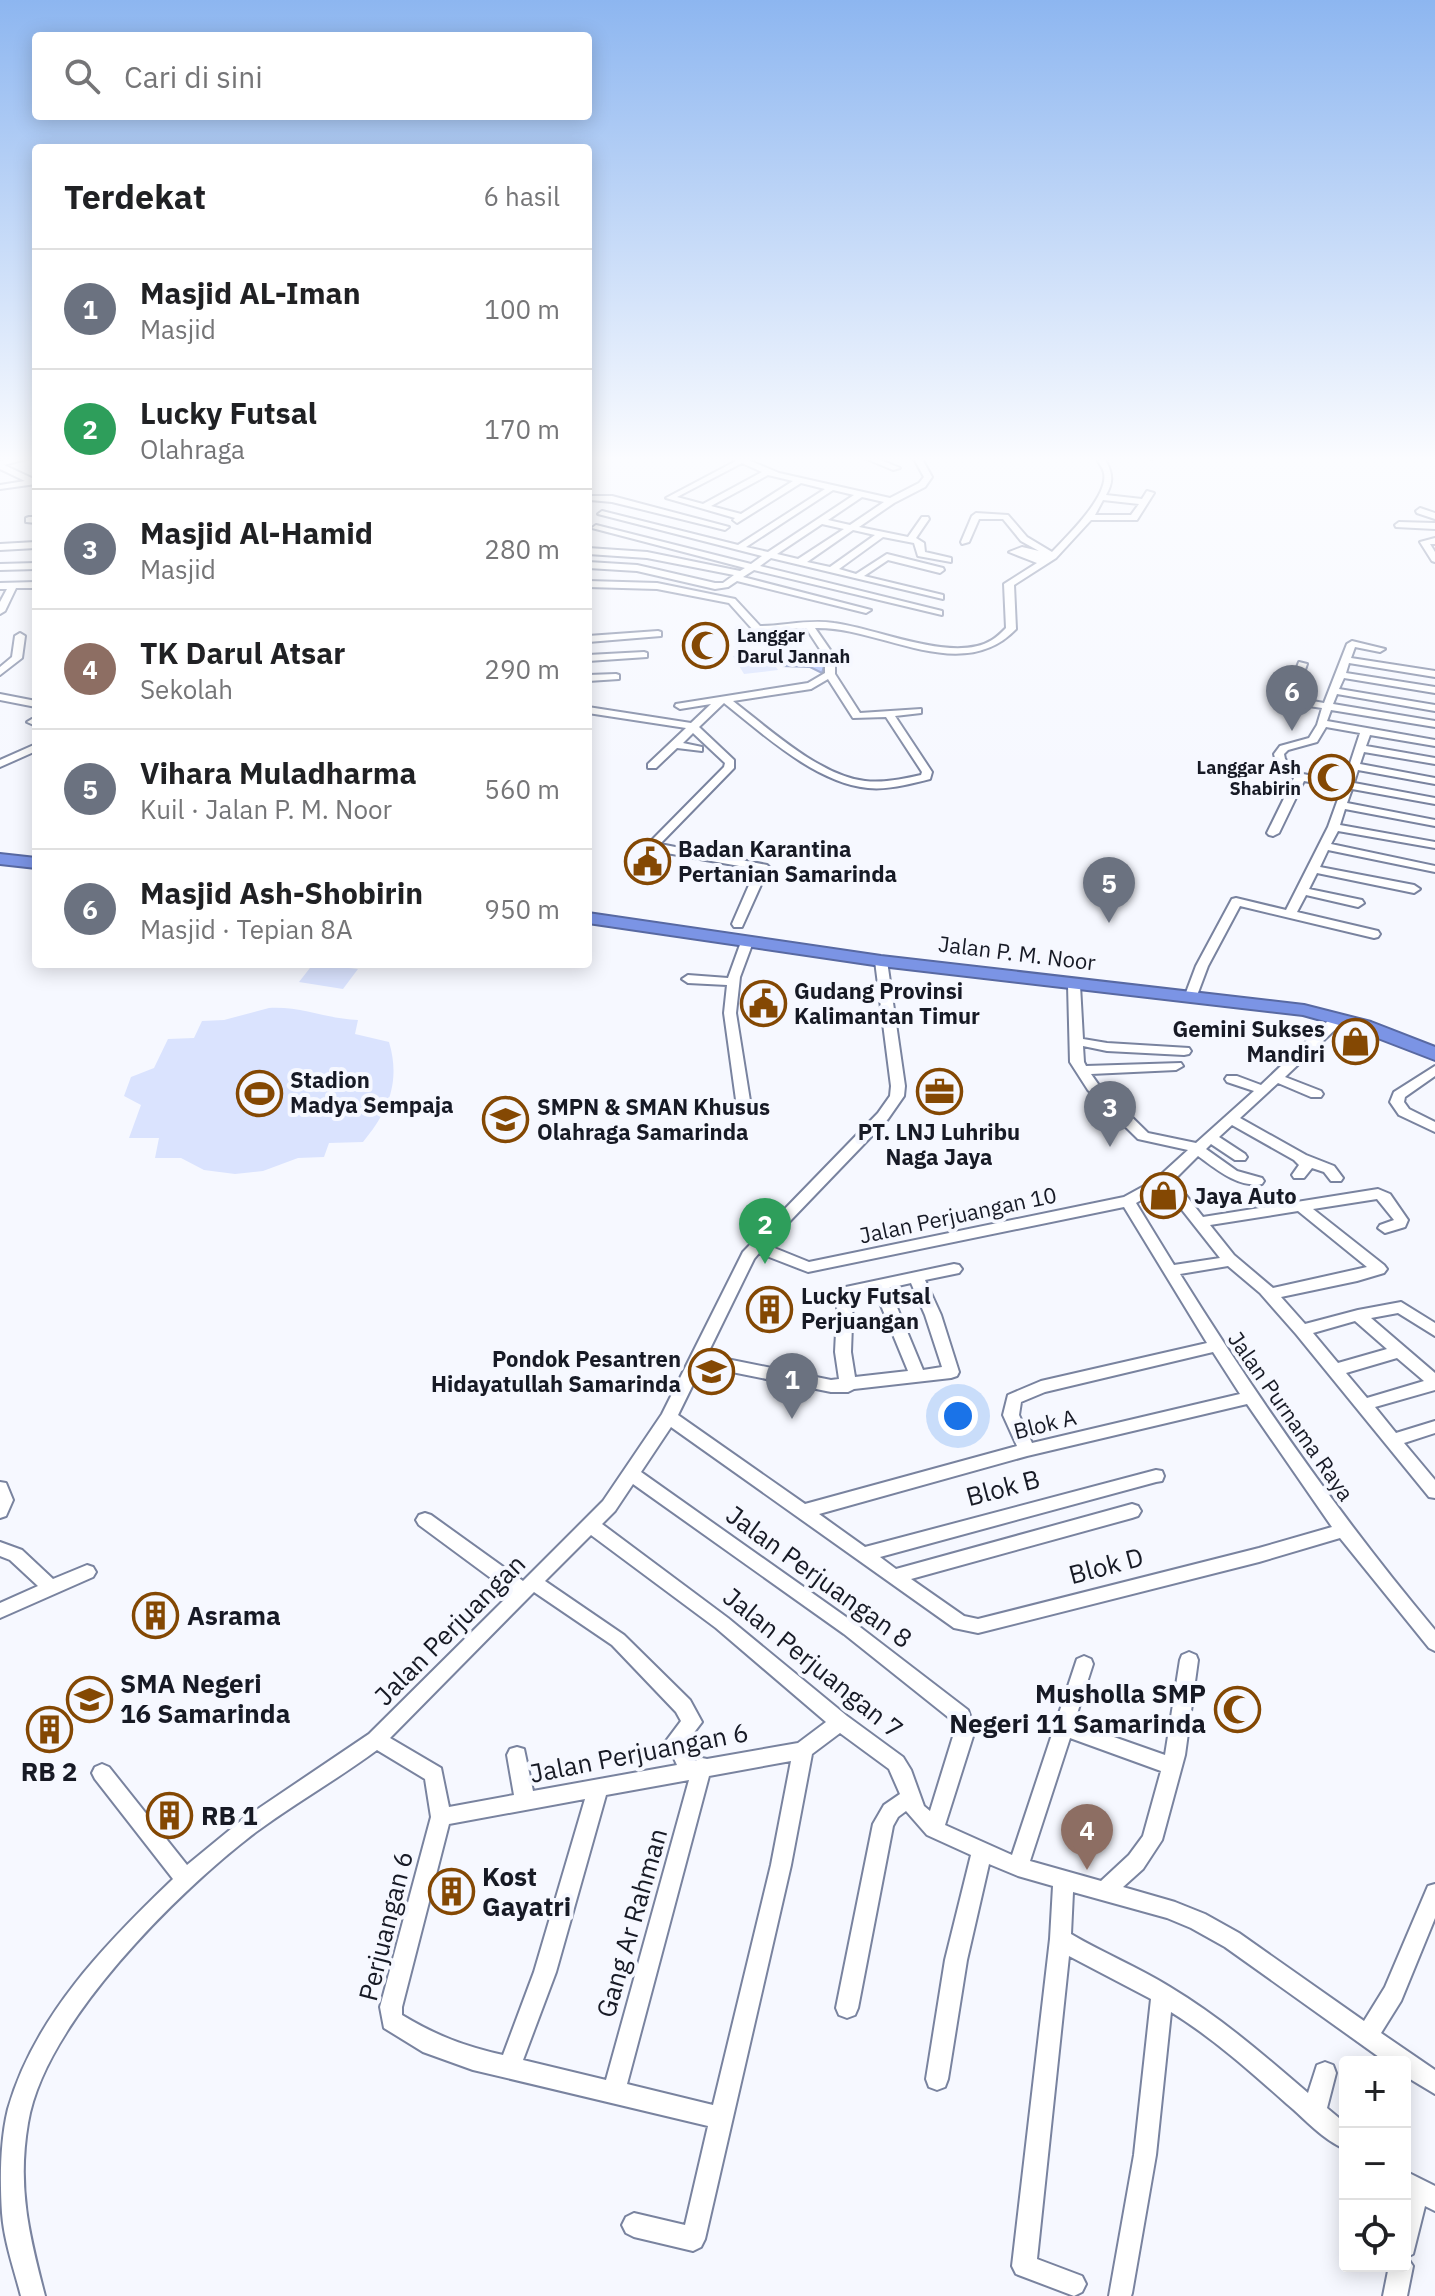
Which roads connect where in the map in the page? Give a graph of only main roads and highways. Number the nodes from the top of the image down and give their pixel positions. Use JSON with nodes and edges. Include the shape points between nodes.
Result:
{"nodes":[{"id":1,"x":0,"y":859,"type":"edge"},
{"id":2,"x":32,"y":863,"type":"edge"},
{"id":3,"x":592,"y":919,"type":"edge"},
{"id":4,"x":1435,"y":1054,"type":"edge"}],
"edges":[{"from":1,"to":2,"type":"highway"},
{"from":3,"to":4,"type":"highway","name":"Jalan P. M. Noor","via":[[881,961],[1277,1006],[1338,1019]]}]}
